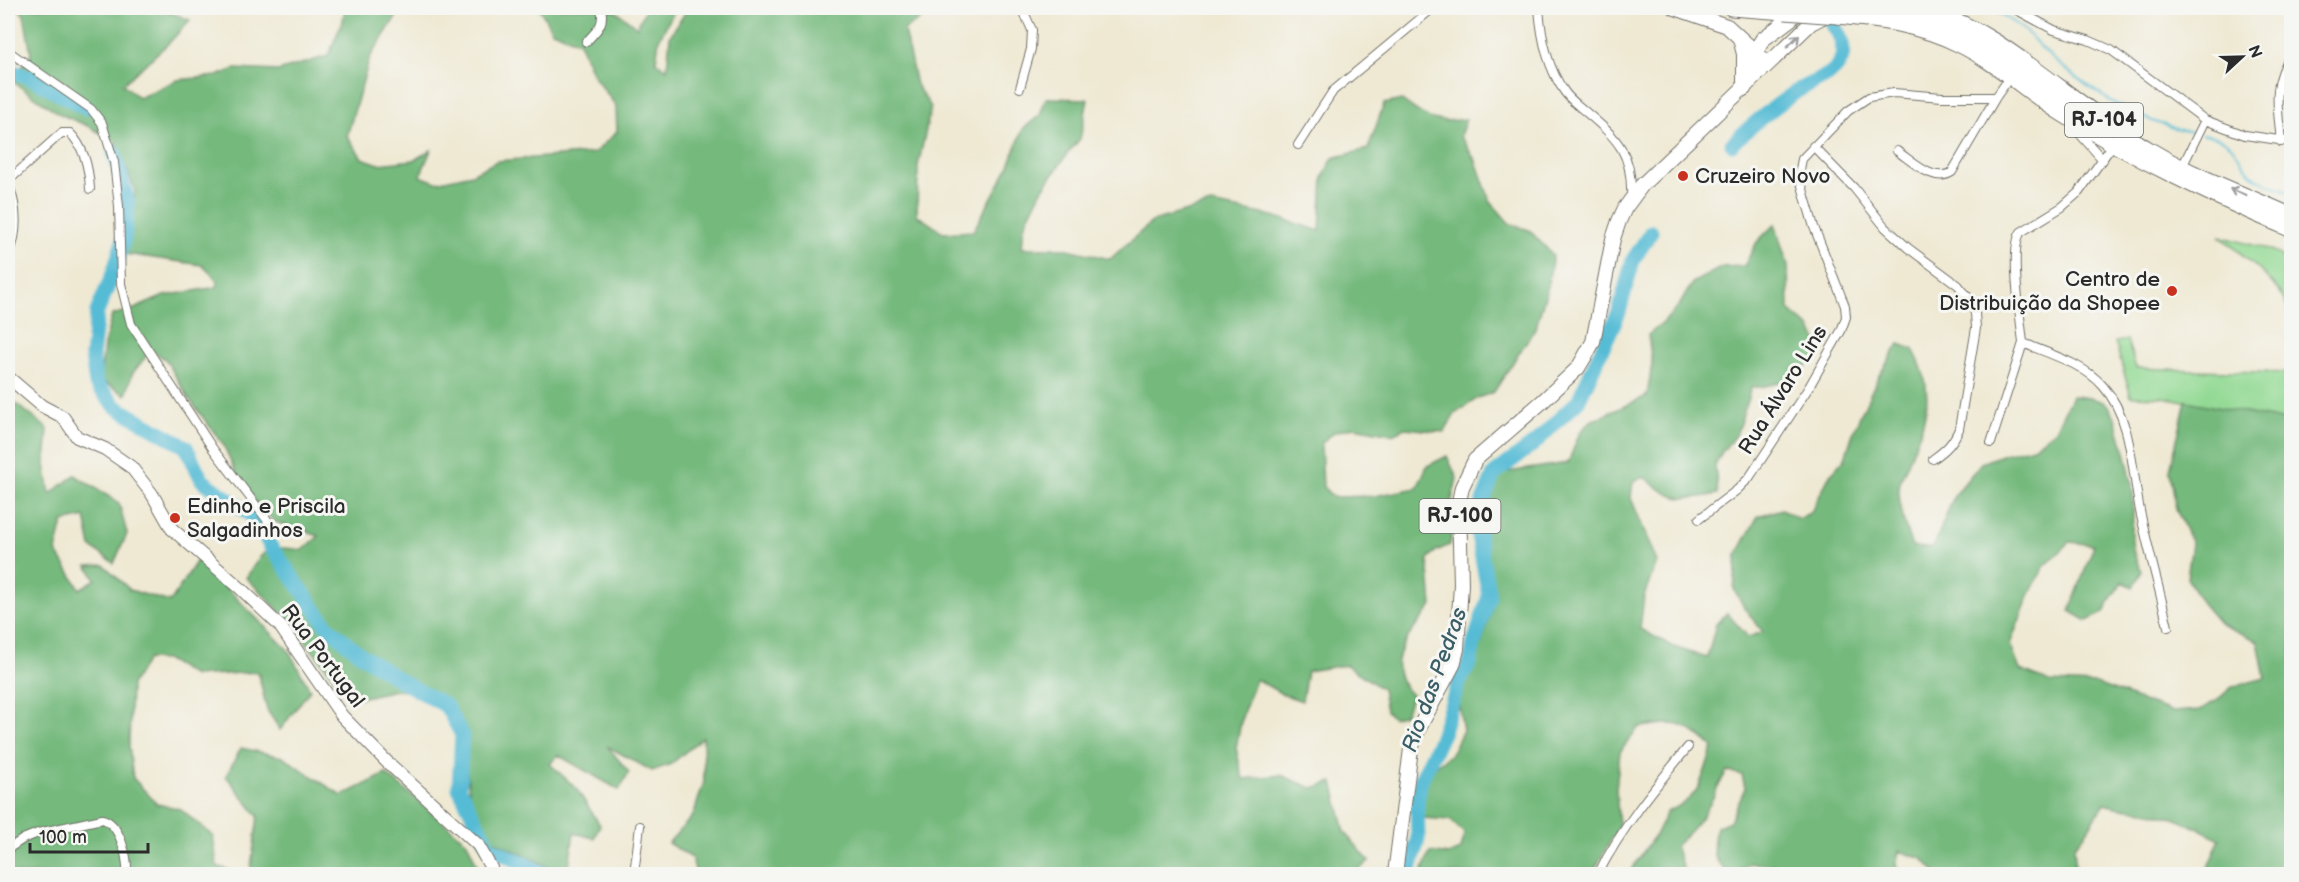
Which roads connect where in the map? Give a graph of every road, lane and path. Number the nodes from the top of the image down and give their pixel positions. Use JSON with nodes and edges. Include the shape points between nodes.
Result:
{"nodes":[{"id":1,"x":601,"y":8,"type":"edge"},
{"id":2,"x":1022,"y":8,"type":"edge"},
{"id":3,"x":1433,"y":8,"type":"edge"},
{"id":4,"x":1539,"y":8,"type":"edge"},
{"id":5,"x":1675,"y":8,"type":"edge"},
{"id":6,"x":1731,"y":8,"type":"edge"},
{"id":7,"x":1802,"y":8,"type":"edge"},
{"id":8,"x":1876,"y":8,"type":"edge"},
{"id":9,"x":1926,"y":8,"type":"edge"},
{"id":10,"x":2013,"y":8,"type":"edge"},
{"id":11,"x":1839,"y":12,"type":"edge"},
{"id":12,"x":1812,"y":15,"type":"edge"},
{"id":13,"x":1740,"y":39,"type":"junction"},
{"id":14,"x":586,"y":42,"type":"dead end"},
{"id":15,"x":8,"y":51,"type":"edge"},
{"id":16,"x":1756,"y":53,"type":"junction"},
{"id":17,"x":2292,"y":53,"type":"edge"},
{"id":18,"x":1774,"y":60,"type":"junction"},
{"id":19,"x":2010,"y":77,"type":"junction"},
{"id":20,"x":1020,"y":88,"type":"dead end"},
{"id":21,"x":1743,"y":88,"type":"junction"},
{"id":22,"x":1996,"y":97,"type":"junction"},
{"id":23,"x":2062,"y":114,"type":"junction"},
{"id":24,"x":2203,"y":124,"type":"junction"},
{"id":25,"x":2281,"y":142,"type":"junction"},
{"id":26,"x":2292,"y":142,"type":"edge"},
{"id":27,"x":2114,"y":143,"type":"junction"},
{"id":28,"x":1298,"y":146,"type":"dead end"},
{"id":29,"x":1813,"y":146,"type":"junction"},
{"id":30,"x":1897,"y":151,"type":"dead end"},
{"id":31,"x":2103,"y":160,"type":"junction"},
{"id":32,"x":2182,"y":167,"type":"junction"},
{"id":33,"x":1629,"y":175,"type":"junction"},
{"id":34,"x":8,"y":181,"type":"edge"},
{"id":35,"x":1642,"y":185,"type":"junction"},
{"id":36,"x":8,"y":189,"type":"edge"},
{"id":37,"x":90,"y":189,"type":"dead end"},
{"id":38,"x":1629,"y":203,"type":"junction"},
{"id":39,"x":2292,"y":216,"type":"edge"},
{"id":40,"x":2292,"y":230,"type":"edge"},
{"id":41,"x":8,"y":251,"type":"edge"},
{"id":42,"x":2024,"y":343,"type":"junction"},
{"id":43,"x":8,"y":377,"type":"edge"},
{"id":44,"x":1991,"y":443,"type":"dead end"},
{"id":45,"x":1933,"y":459,"type":"dead end"},
{"id":46,"x":1699,"y":519,"type":"dead end"},
{"id":47,"x":271,"y":525,"type":"dead end"},
{"id":48,"x":2168,"y":627,"type":"dead end"},
{"id":49,"x":1688,"y":747,"type":"dead end"},
{"id":50,"x":640,"y":826,"type":"dead end"},
{"id":51,"x":8,"y":849,"type":"edge"},
{"id":52,"x":127,"y":874,"type":"edge"},
{"id":53,"x":492,"y":874,"type":"edge"},
{"id":54,"x":634,"y":874,"type":"edge"},
{"id":55,"x":1395,"y":874,"type":"edge"},
{"id":56,"x":1598,"y":874,"type":"edge"}],
"edges":[{"from":1,"to":14,"type":"street","via":[[602,25]]},
{"from":2,"to":20,"type":"street","via":[[1032,30]]},
{"from":3,"to":28,"type":"street","via":[[1333,91]]},
{"from":4,"to":33,"type":"street","via":[[1554,76],[1565,93],[1617,139]]},
{"from":5,"to":13,"type":"main road","via":[[1727,26]]},
{"from":6,"to":11,"type":"highway","number":"RJ-104","bridge":true},
{"from":7,"to":16,"type":"highway","via":[[1766,36]]},
{"from":8,"to":27,"type":"main road","via":[[1909,13],[1969,37],[2048,90]]},
{"from":9,"to":32,"type":"highway","number":"RJ-104","via":[[1997,42],[2118,130]]},
{"from":10,"to":24,"type":"street","via":[[2054,30],[2111,50]]},
{"from":11,"to":12,"type":"main road"},
{"from":11,"to":19,"type":"highway","number":"RJ-104","via":[[1925,31],[1958,44]]},
{"from":18,"to":12,"type":"main road","number":"RJ-100","one_way":true},
{"from":13,"to":16,"type":"main road"},
{"from":13,"to":21,"type":"main road","via":[[1744,54]]},
{"from":15,"to":47,"type":"street","via":[[91,110],[102,123],[114,162],[122,284],[130,324],[213,449]]},
{"from":16,"to":18,"type":"main road"},
{"from":16,"to":21,"type":"highway"},
{"from":17,"to":25,"type":"street","via":[[2277,85]]},
{"from":18,"to":21,"type":"main road","number":"RJ-100"},
{"from":19,"to":22,"type":"street"},
{"from":19,"to":23,"type":"highway","number":"RJ-104"},
{"from":21,"to":35,"type":"main road","number":"RJ-100"},
{"from":22,"to":29,"type":"street","name":"Rua Álvaro Lins","via":[[1879,94],[1848,111]]},
{"from":22,"to":30,"type":"street","via":[[1957,167],[1948,175],[1927,171]]},
{"from":23,"to":27,"type":"highway","number":"RJ-104"},
{"from":23,"to":31,"type":"street"},
{"from":24,"to":25,"type":"street"},
{"from":24,"to":32,"type":"street"},
{"from":25,"to":26,"type":"street"},
{"from":27,"to":31,"type":"street"},
{"from":27,"to":40,"type":"highway","number":"RJ-104","via":[[2176,178]]},
{"from":29,"to":45,"type":"street","via":[[1885,227],[1958,285],[1975,313],[1976,328],[1959,429],[1947,449]]},
{"from":29,"to":46,"type":"street","name":"Rua Álvaro Lins","via":[[1802,159],[1799,175],[1846,317],[1809,387],[1749,477]]},
{"from":31,"to":42,"type":"street","via":[[2079,192],[2017,237],[2015,264]]},
{"from":39,"to":32,"type":"highway","number":"RJ-104","one_way":true},
{"from":33,"to":35,"type":"street"},
{"from":33,"to":38,"type":"street"},
{"from":34,"to":37,"type":"street","via":[[62,133],[70,133],[85,158]]},
{"from":35,"to":38,"type":"main road","number":"RJ-100"},
{"from":36,"to":41,"type":"street","via":[[14,226]]},
{"from":38,"to":55,"type":"main road","number":"RJ-100","via":[[1613,239],[1593,342],[1584,358],[1543,402],[1475,460],[1462,486],[1457,649],[1453,665],[1411,749]]},
{"from":42,"to":44,"type":"street"},
{"from":42,"to":48,"type":"street","via":[[2084,370],[2103,385],[2116,404],[2126,428],[2136,491]]},
{"from":43,"to":53,"type":"street","name":"Rua Portugal","via":[[42,406],[63,417],[77,436],[105,448],[131,467],[172,529],[280,627],[342,716],[478,846]]},
{"from":49,"to":56,"type":"street","via":[[1636,812]]},
{"from":50,"to":54,"type":"street"},
{"from":51,"to":52,"type":"street","via":[[38,833],[102,819],[111,824],[122,843]]}]}
